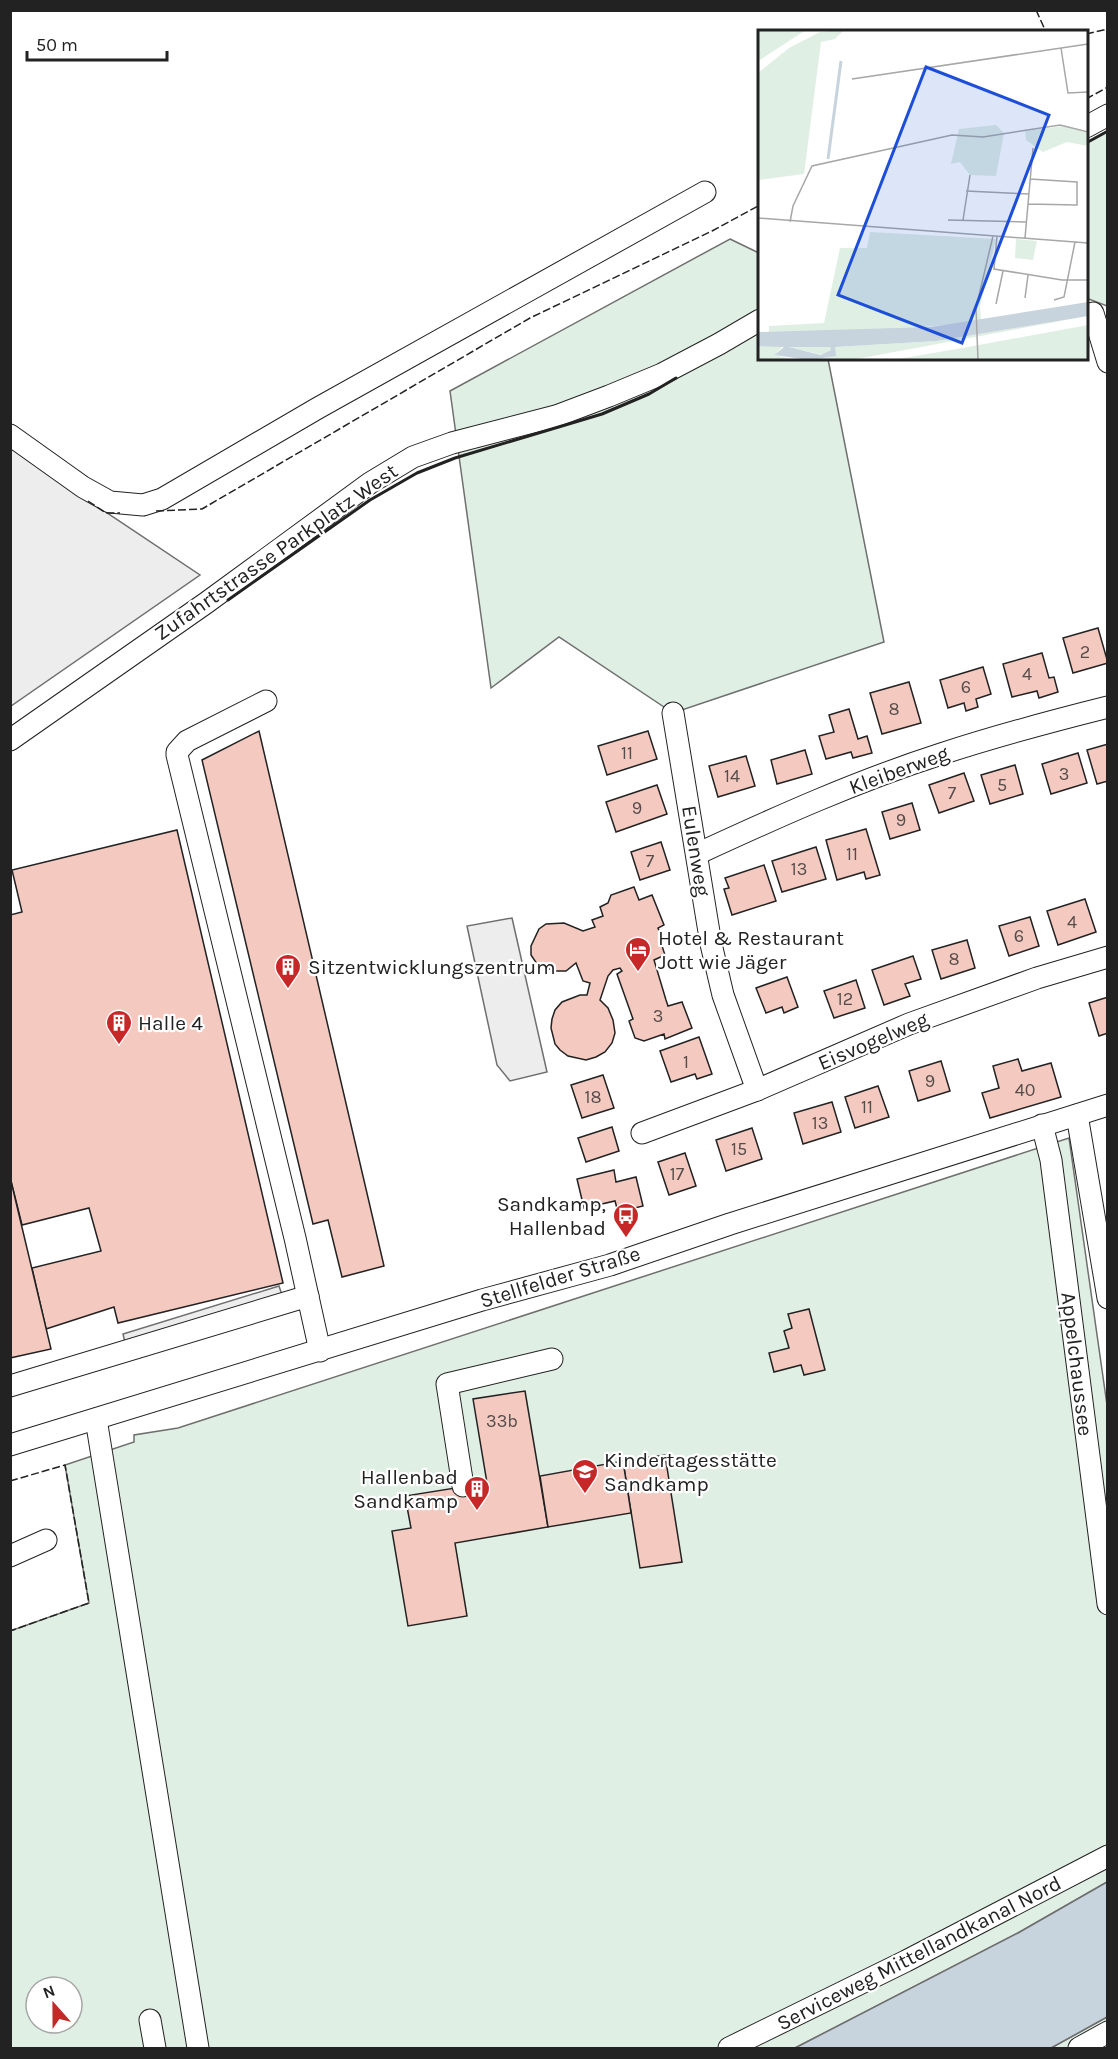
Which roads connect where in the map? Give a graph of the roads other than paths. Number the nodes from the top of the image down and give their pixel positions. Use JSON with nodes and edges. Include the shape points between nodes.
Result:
{"nodes":[{"id":1,"x":1107,"y":115,"type":"edge"},
{"id":2,"x":1088,"y":126,"type":"edge"},
{"id":3,"x":705,"y":192,"type":"dead end"},
{"id":4,"x":1094,"y":313,"type":"dead end"},
{"id":5,"x":758,"y":321,"type":"edge"},
{"id":6,"x":1107,"y":362,"type":"edge"},
{"id":7,"x":10,"y":435,"type":"edge"},
{"id":8,"x":266,"y":701,"type":"dead end"},
{"id":9,"x":1107,"y":707,"type":"edge"},
{"id":10,"x":673,"y":713,"type":"dead end"},
{"id":11,"x":10,"y":740,"type":"edge"},
{"id":12,"x":697,"y":854,"type":"junction"},
{"id":13,"x":1107,"y":957,"type":"edge"},
{"id":14,"x":758,"y":1090,"type":"junction"},
{"id":15,"x":1107,"y":1105,"type":"edge"},
{"id":16,"x":1077,"y":1115,"type":"junction"},
{"id":17,"x":1042,"y":1125,"type":"junction"},
{"id":18,"x":642,"y":1133,"type":"dead end"},
{"id":19,"x":1084,"y":1154,"type":"junction"},
{"id":20,"x":1051,"y":1160,"type":"junction"},
{"id":21,"x":308,"y":1296,"type":"junction"},
{"id":22,"x":1107,"y":1298,"type":"edge"},
{"id":23,"x":320,"y":1351,"type":"junction"},
{"id":24,"x":552,"y":1359,"type":"dead end"},
{"id":25,"x":10,"y":1386,"type":"edge"},
{"id":26,"x":96,"y":1419,"type":"junction"},
{"id":27,"x":10,"y":1445,"type":"edge"},
{"id":28,"x":463,"y":1486,"type":"dead end"},
{"id":29,"x":46,"y":1540,"type":"dead end"},
{"id":30,"x":10,"y":1556,"type":"edge"},
{"id":31,"x":1107,"y":1604,"type":"edge"},
{"id":32,"x":1107,"y":1856,"type":"edge"},
{"id":33,"x":150,"y":2020,"type":"dead end"},
{"id":34,"x":1107,"y":2032,"type":"edge"},
{"id":35,"x":155,"y":2049,"type":"edge"},
{"id":36,"x":198,"y":2049,"type":"edge"},
{"id":37,"x":729,"y":2049,"type":"edge"},
{"id":38,"x":1078,"y":2049,"type":"edge"}],
"edges":[{"from":1,"to":2,"type":"street"},
{"from":3,"to":7,"type":"street","via":[[162,499],[144,505],[110,502]]},
{"from":4,"to":6,"type":"street"},
{"from":5,"to":11,"type":"street","name":"Zufahrtstrasse Parkplatz West","via":[[662,374],[609,396],[555,416],[413,457],[370,483]]},
{"from":8,"to":21,"type":"street","via":[[187,741],[177,754]]},
{"from":9,"to":12,"type":"street","name":"Kleiberweg","via":[[940,754],[782,815]]},
{"from":10,"to":12,"type":"street","name":"Eulenweg"},
{"from":12,"to":14,"type":"street","name":"Eulenweg","via":[[723,995]]},
{"from":13,"to":14,"type":"street","name":"Eisvogelweg","via":[[909,1024]]},
{"from":14,"to":18,"type":"street","name":"Eisvogelweg"},
{"from":15,"to":16,"type":"street","name":"Stellfelder Straße"},
{"from":16,"to":17,"type":"street","name":"Stellfelder Straße"},
{"from":16,"to":19,"type":"street"},
{"from":17,"to":20,"type":"street","name":"Appelchaussee"},
{"from":17,"to":23,"type":"street","name":"Stellfelder Straße","via":[[610,1265]]},
{"from":19,"to":20,"type":"street"},
{"from":19,"to":22,"type":"street"},
{"from":20,"to":31,"type":"street","name":"Appelchaussee"},
{"from":21,"to":23,"type":"street"},
{"from":21,"to":25,"type":"street"},
{"from":23,"to":26,"type":"street","name":"Stellfelder Straße"},
{"from":24,"to":28,"type":"street","via":[[447,1384]]},
{"from":26,"to":27,"type":"street","name":"Stellfelder Straße"},
{"from":26,"to":36,"type":"street"},
{"from":29,"to":30,"type":"street"},
{"from":32,"to":37,"type":"street","name":"Serviceweg Mittellandkanal Nord"},
{"from":33,"to":35,"type":"street"},
{"from":34,"to":38,"type":"street"}]}
